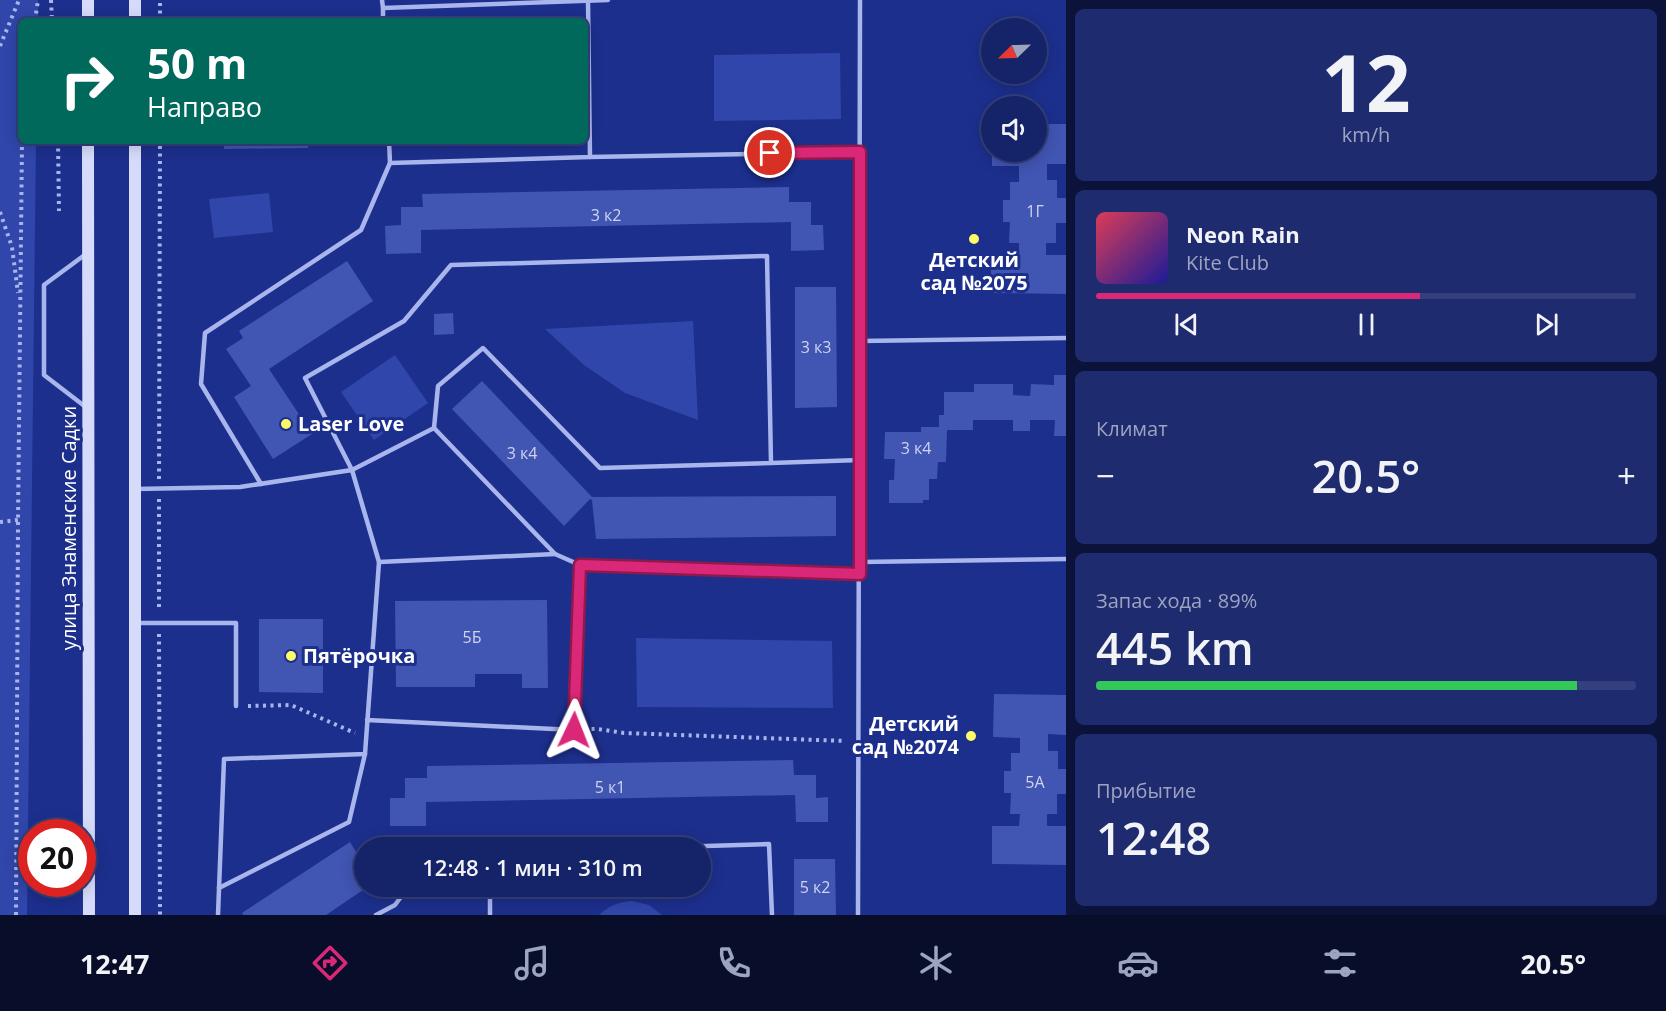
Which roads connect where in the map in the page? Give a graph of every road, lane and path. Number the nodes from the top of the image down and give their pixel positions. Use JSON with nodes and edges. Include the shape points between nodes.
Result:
{"nodes":[{"id":1,"x":19,"y":0,"type":"edge"},
{"id":2,"x":38,"y":0,"type":"edge"},
{"id":3,"x":51,"y":0,"type":"edge"},
{"id":4,"x":88,"y":0,"type":"edge"},
{"id":5,"x":135,"y":0,"type":"edge"},
{"id":6,"x":160,"y":0,"type":"edge"},
{"id":7,"x":382,"y":0,"type":"edge"},
{"id":8,"x":608,"y":0,"type":"edge"},
{"id":9,"x":860,"y":0,"type":"edge"},
{"id":10,"x":588,"y":1,"type":"edge"},
{"id":11,"x":382,"y":8,"type":"junction"},
{"id":12,"x":35,"y":18,"type":"edge"},
{"id":13,"x":52,"y":18,"type":"edge"},
{"id":14,"x":88,"y":18,"type":"edge"},
{"id":15,"x":135,"y":18,"type":"edge"},
{"id":16,"x":160,"y":18,"type":"edge"},
{"id":17,"x":383,"y":18,"type":"edge"},
{"id":18,"x":0,"y":46,"type":"edge"},
{"id":19,"x":22,"y":144,"type":"edge"},
{"id":20,"x":58,"y":144,"type":"edge"},
{"id":21,"x":88,"y":144,"type":"edge"},
{"id":22,"x":135,"y":144,"type":"edge"},
{"id":23,"x":160,"y":144,"type":"edge"},
{"id":24,"x":389,"y":144,"type":"edge"},
{"id":25,"x":860,"y":152,"type":"junction"},
{"id":26,"x":590,"y":157,"type":"junction"},
{"id":27,"x":390,"y":163,"type":"junction"},
{"id":28,"x":59,"y":211,"type":"dead end"},
{"id":29,"x":0,"y":212,"type":"edge"},
{"id":30,"x":88,"y":253,"type":"junction"},
{"id":31,"x":20,"y":314,"type":"junction"},
{"id":32,"x":1066,"y":338,"type":"edge"},
{"id":33,"x":860,"y":341,"type":"junction"},
{"id":34,"x":88,"y":410,"type":"junction"},
{"id":35,"x":434,"y":428,"type":"junction"},
{"id":36,"x":860,"y":460,"type":"junction"},
{"id":37,"x":771,"y":463,"type":"junction"},
{"id":38,"x":352,"y":470,"type":"junction"},
{"id":39,"x":261,"y":484,"type":"junction"},
{"id":40,"x":135,"y":489,"type":"junction"},
{"id":41,"x":159,"y":489,"type":"junction"},
{"id":42,"x":18,"y":520,"type":"junction"},
{"id":43,"x":0,"y":522,"type":"edge"},
{"id":44,"x":555,"y":554,"type":"junction"},
{"id":45,"x":1066,"y":560,"type":"edge"},
{"id":46,"x":379,"y":562,"type":"junction"},
{"id":47,"x":860,"y":562,"type":"junction"},
{"id":48,"x":580,"y":565,"type":"junction"},
{"id":49,"x":860,"y":574,"type":"junction"},
{"id":50,"x":159,"y":622,"type":"junction"},
{"id":51,"x":135,"y":623,"type":"junction"},
{"id":52,"x":236,"y":706,"type":"joint"},
{"id":53,"x":368,"y":720,"type":"junction"},
{"id":54,"x":598,"y":729,"type":"dead end"},
{"id":55,"x":366,"y":738,"type":"junction"},
{"id":56,"x":859,"y":742,"type":"junction"},
{"id":57,"x":365,"y":754,"type":"junction"},
{"id":58,"x":711,"y":846,"type":"edge"},
{"id":59,"x":219,"y":888,"type":"junction"},
{"id":60,"x":400,"y":897,"type":"edge"},
{"id":61,"x":490,"y":897,"type":"edge"},
{"id":62,"x":16,"y":915,"type":"edge"},
{"id":63,"x":89,"y":915,"type":"edge"},
{"id":64,"x":135,"y":915,"type":"edge"},
{"id":65,"x":160,"y":915,"type":"edge"},
{"id":66,"x":218,"y":915,"type":"edge"},
{"id":67,"x":376,"y":915,"type":"edge"},
{"id":68,"x":490,"y":915,"type":"edge"},
{"id":69,"x":772,"y":915,"type":"edge"},
{"id":70,"x":858,"y":915,"type":"edge"}],
"edges":[{"from":1,"to":18,"type":"path"},
{"from":2,"to":12,"type":"path"},
{"from":3,"to":13,"type":"path"},
{"from":4,"to":14,"type":"street"},
{"from":5,"to":15,"type":"street"},
{"from":6,"to":16,"type":"path"},
{"from":7,"to":11,"type":"lane"},
{"from":8,"to":10,"type":"lane"},
{"from":9,"to":25,"type":"lane"},
{"from":10,"to":11,"type":"lane"},
{"from":10,"to":26,"type":"lane"},
{"from":11,"to":17,"type":"lane"},
{"from":19,"to":31,"type":"path"},
{"from":20,"to":28,"type":"path"},
{"from":21,"to":30,"type":"street","name":"улица Знаменские Садки"},
{"from":22,"to":40,"type":"street"},
{"from":23,"to":41,"type":"path"},
{"from":24,"to":27,"type":"lane"},
{"from":25,"to":26,"type":"lane"},
{"from":25,"to":33,"type":"lane"},
{"from":26,"to":27,"type":"lane"},
{"from":27,"to":39,"type":"lane","via":[[361,230],[205,333],[201,384]]},
{"from":29,"to":31,"type":"path","via":[[12,247]]},
{"from":30,"to":34,"type":"street","name":"улица Знаменские Садки"},
{"from":30,"to":34,"type":"lane","via":[[44,285],[44,375]]},
{"from":31,"to":42,"type":"path"},
{"from":32,"to":33,"type":"lane"},
{"from":33,"to":36,"type":"lane"},
{"from":34,"to":63,"type":"street","name":"улица Знаменские Садки"},
{"from":35,"to":37,"type":"lane","via":[[438,386],[483,348],[600,468]]},
{"from":35,"to":38,"type":"lane"},
{"from":35,"to":44,"type":"lane"},
{"from":36,"to":37,"type":"lane"},
{"from":36,"to":47,"type":"lane"},
{"from":37,"to":38,"type":"lane","via":[[766,256],[451,265],[404,321],[305,378]]},
{"from":38,"to":39,"type":"lane"},
{"from":38,"to":46,"type":"lane"},
{"from":39,"to":41,"type":"lane"},
{"from":40,"to":41,"type":"lane"},
{"from":40,"to":51,"type":"street"},
{"from":41,"to":50,"type":"path"},
{"from":42,"to":43,"type":"path"},
{"from":42,"to":62,"type":"path"},
{"from":44,"to":46,"type":"lane"},
{"from":44,"to":48,"type":"lane"},
{"from":45,"to":47,"type":"lane"},
{"from":46,"to":53,"type":"lane"},
{"from":47,"to":49,"type":"lane"},
{"from":48,"to":49,"type":"lane"},
{"from":48,"to":53,"type":"lane","via":[[574,730]]},
{"from":49,"to":56,"type":"lane"},
{"from":50,"to":51,"type":"lane"},
{"from":50,"to":52,"type":"lane","via":[[236,623]]},
{"from":50,"to":65,"type":"path"},
{"from":51,"to":64,"type":"street"},
{"from":52,"to":55,"type":"path","via":[[291,705]]},
{"from":53,"to":55,"type":"lane"},
{"from":54,"to":56,"type":"path"},
{"from":55,"to":57,"type":"lane"},
{"from":56,"to":70,"type":"lane"},
{"from":57,"to":59,"type":"lane","via":[[349,822]]},
{"from":57,"to":59,"type":"lane","via":[[224,759]]},
{"from":58,"to":69,"type":"lane","via":[[769,844]]},
{"from":59,"to":66,"type":"lane"},
{"from":60,"to":67,"type":"lane"},
{"from":61,"to":68,"type":"lane"}]}
